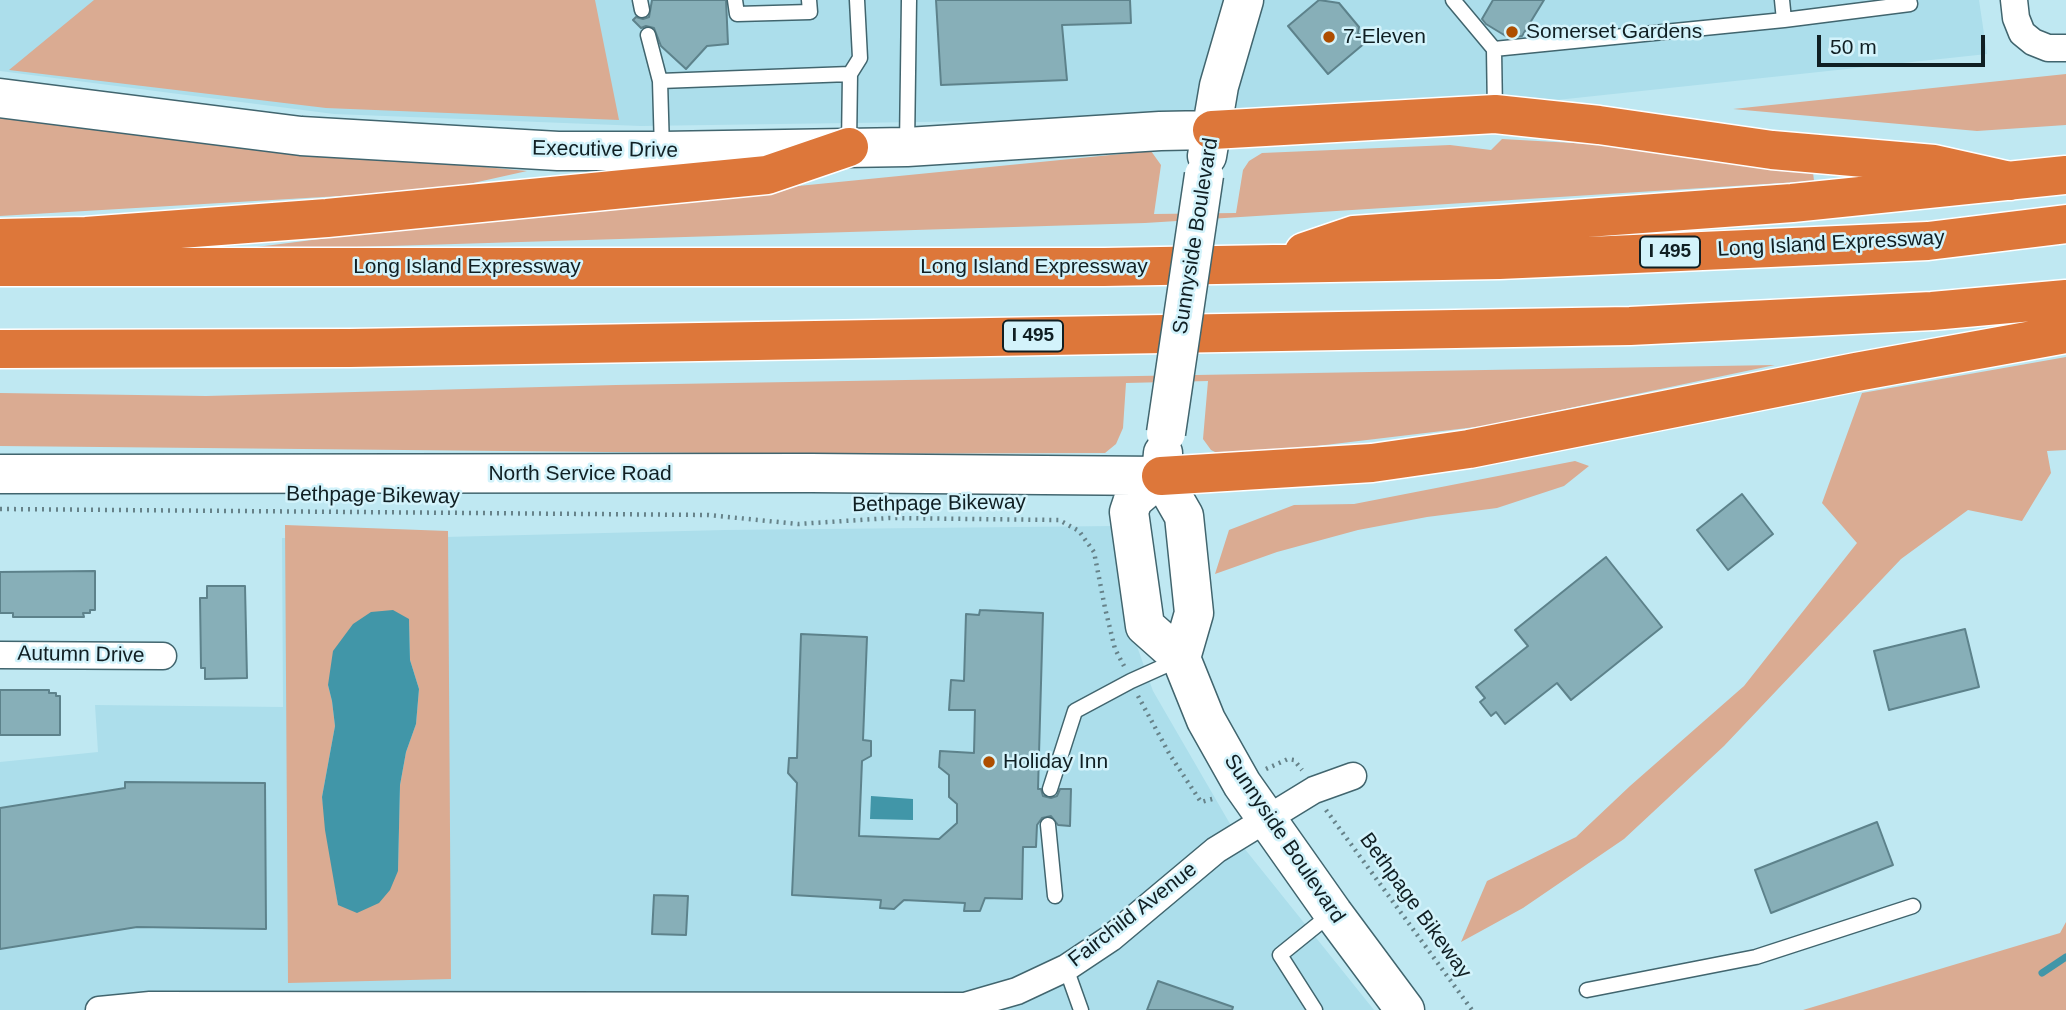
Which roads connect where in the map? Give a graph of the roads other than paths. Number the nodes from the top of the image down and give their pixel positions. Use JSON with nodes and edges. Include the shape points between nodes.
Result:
{"nodes":[{"id":1,"x":809,"y":0,"type":"edge"},
{"id":2,"x":857,"y":0,"type":"edge"},
{"id":3,"x":909,"y":0,"type":"edge"},
{"id":4,"x":1244,"y":0,"type":"edge"},
{"id":5,"x":1453,"y":0,"type":"edge"},
{"id":6,"x":1782,"y":0,"type":"edge"},
{"id":7,"x":1909,"y":0,"type":"edge"},
{"id":8,"x":2014,"y":0,"type":"edge"},
{"id":9,"x":1848,"y":6,"type":"edge"},
{"id":10,"x":736,"y":7,"type":"edge"},
{"id":11,"x":1784,"y":20,"type":"junction"},
{"id":12,"x":649,"y":35,"type":"dead end"},
{"id":13,"x":2066,"y":48,"type":"edge"},
{"id":14,"x":1494,"y":49,"type":"junction"},
{"id":15,"x":850,"y":74,"type":"junction"},
{"id":16,"x":660,"y":81,"type":"junction"},
{"id":17,"x":0,"y":98,"type":"edge"},
{"id":18,"x":1495,"y":114,"type":"junction"},
{"id":19,"x":1212,"y":130,"type":"junction"},
{"id":20,"x":849,"y":147,"type":"junction"},
{"id":21,"x":907,"y":147,"type":"junction"},
{"id":22,"x":662,"y":152,"type":"junction"},
{"id":23,"x":2066,"y":174,"type":"edge"},
{"id":24,"x":2010,"y":181,"type":"junction"},
{"id":25,"x":2066,"y":224,"type":"edge"},
{"id":26,"x":0,"y":238,"type":"edge"},
{"id":27,"x":1272,"y":263,"type":"junction"},
{"id":28,"x":0,"y":267,"type":"edge"},
{"id":29,"x":2066,"y":299,"type":"edge"},
{"id":30,"x":2066,"y":334,"type":"edge"},
{"id":31,"x":0,"y":349,"type":"edge"},
{"id":32,"x":0,"y":474,"type":"edge"},
{"id":33,"x":1161,"y":476,"type":"junction"},
{"id":34,"x":0,"y":654,"type":"edge"},
{"id":35,"x":163,"y":656,"type":"dead end"},
{"id":36,"x":1181,"y":658,"type":"junction"},
{"id":37,"x":1353,"y":776,"type":"dead end"},
{"id":38,"x":1050,"y":789,"type":"dead end"},
{"id":39,"x":1266,"y":819,"type":"junction"},
{"id":40,"x":1048,"y":825,"type":"dead end"},
{"id":41,"x":1055,"y":896,"type":"dead end"},
{"id":42,"x":1913,"y":906,"type":"dead end"},
{"id":43,"x":1333,"y":913,"type":"junction"},
{"id":44,"x":1066,"y":968,"type":"junction"},
{"id":45,"x":1587,"y":990,"type":"dead end"},
{"id":46,"x":690,"y":1008,"type":"edge"},
{"id":47,"x":830,"y":1008,"type":"edge"},
{"id":48,"x":965,"y":1008,"type":"edge"},
{"id":49,"x":111,"y":1009,"type":"edge"},
{"id":50,"x":1081,"y":1010,"type":"edge"},
{"id":51,"x":1315,"y":1010,"type":"edge"},
{"id":52,"x":1405,"y":1010,"type":"edge"}],
"edges":[{"from":1,"to":10,"type":"lane","via":[[810,12]]},
{"from":2,"to":15,"type":"lane","via":[[860,58]]},
{"from":3,"to":21,"type":"lane"},
{"from":4,"to":19,"type":"main road","name":"Sunnyside Boulevard","via":[[1219,86]]},
{"from":5,"to":14,"type":"lane"},
{"from":6,"to":11,"type":"lane"},
{"from":7,"to":9,"type":"lane","via":[[1910,4]]},
{"from":8,"to":13,"type":"street","via":[[2022,33],[2048,48]]},
{"from":9,"to":11,"type":"lane"},
{"from":11,"to":14,"type":"lane"},
{"from":12,"to":16,"type":"lane"},
{"from":14,"to":18,"type":"lane"},
{"from":15,"to":16,"type":"lane"},
{"from":15,"to":20,"type":"lane"},
{"from":16,"to":22,"type":"lane"},
{"from":17,"to":22,"type":"main road","name":"Executive Drive","via":[[302,136],[558,151]]},
{"from":18,"to":19,"type":"highway"},
{"from":18,"to":24,"type":"highway","via":[[1772,150],[1934,164]]},
{"from":19,"to":21,"type":"main road","name":"Executive Drive"},
{"from":19,"to":33,"type":"main road","name":"Sunnyside Boulevard","bridge":true},
{"from":20,"to":21,"type":"main road","name":"Executive Drive"},
{"from":20,"to":22,"type":"main road","name":"Executive Drive"},
{"from":20,"to":26,"type":"highway","via":[[767,175],[327,218]]},
{"from":23,"to":24,"type":"highway"},
{"from":24,"to":27,"type":"highway","via":[[1792,203],[1354,235]]},
{"from":25,"to":27,"type":"highway","name":"Long Island Expressway","number":"I 495","via":[[1915,241],[1499,260]]},
{"from":27,"to":28,"type":"highway","name":"Long Island Expressway","number":"I 495"},
{"from":29,"to":31,"type":"highway","number":"I 495","via":[[1630,326],[350,348]]},
{"from":30,"to":33,"type":"highway","via":[[1469,449],[1372,463]]},
{"from":32,"to":33,"type":"main road","name":"North Service Road"},
{"from":33,"to":36,"type":"main road","via":[[1184,516],[1194,612]]},
{"from":33,"to":36,"type":"main road","name":"Sunnyside Boulevard","via":[[1133,500],[1129,512],[1145,626]]},
{"from":34,"to":35,"type":"street","name":"Autumn Drive"},
{"from":36,"to":38,"type":"lane","via":[[1075,711]]},
{"from":36,"to":39,"type":"main road","name":"Sunnyside Boulevard","via":[[1206,720]]},
{"from":37,"to":39,"type":"street","name":"Fairchild Avenue","via":[[1314,790]]},
{"from":39,"to":43,"type":"main road","name":"Sunnyside Boulevard"},
{"from":39,"to":44,"type":"street","name":"Fairchild Avenue","via":[[1216,850]]},
{"from":40,"to":41,"type":"lane"},
{"from":42,"to":45,"type":"lane","via":[[1756,957]]},
{"from":43,"to":51,"type":"lane","via":[[1280,955]]},
{"from":43,"to":52,"type":"main road","name":"Sunnyside Boulevard"},
{"from":44,"to":48,"type":"street","name":"Fairchild Avenue"},
{"from":44,"to":50,"type":"lane"},
{"from":46,"to":47,"type":"street","name":"Fairchild Avenue"},
{"from":46,"to":49,"type":"street","name":"Fairchild Avenue","via":[[150,1005]]},
{"from":47,"to":48,"type":"street","name":"Fairchild Avenue"}]}
